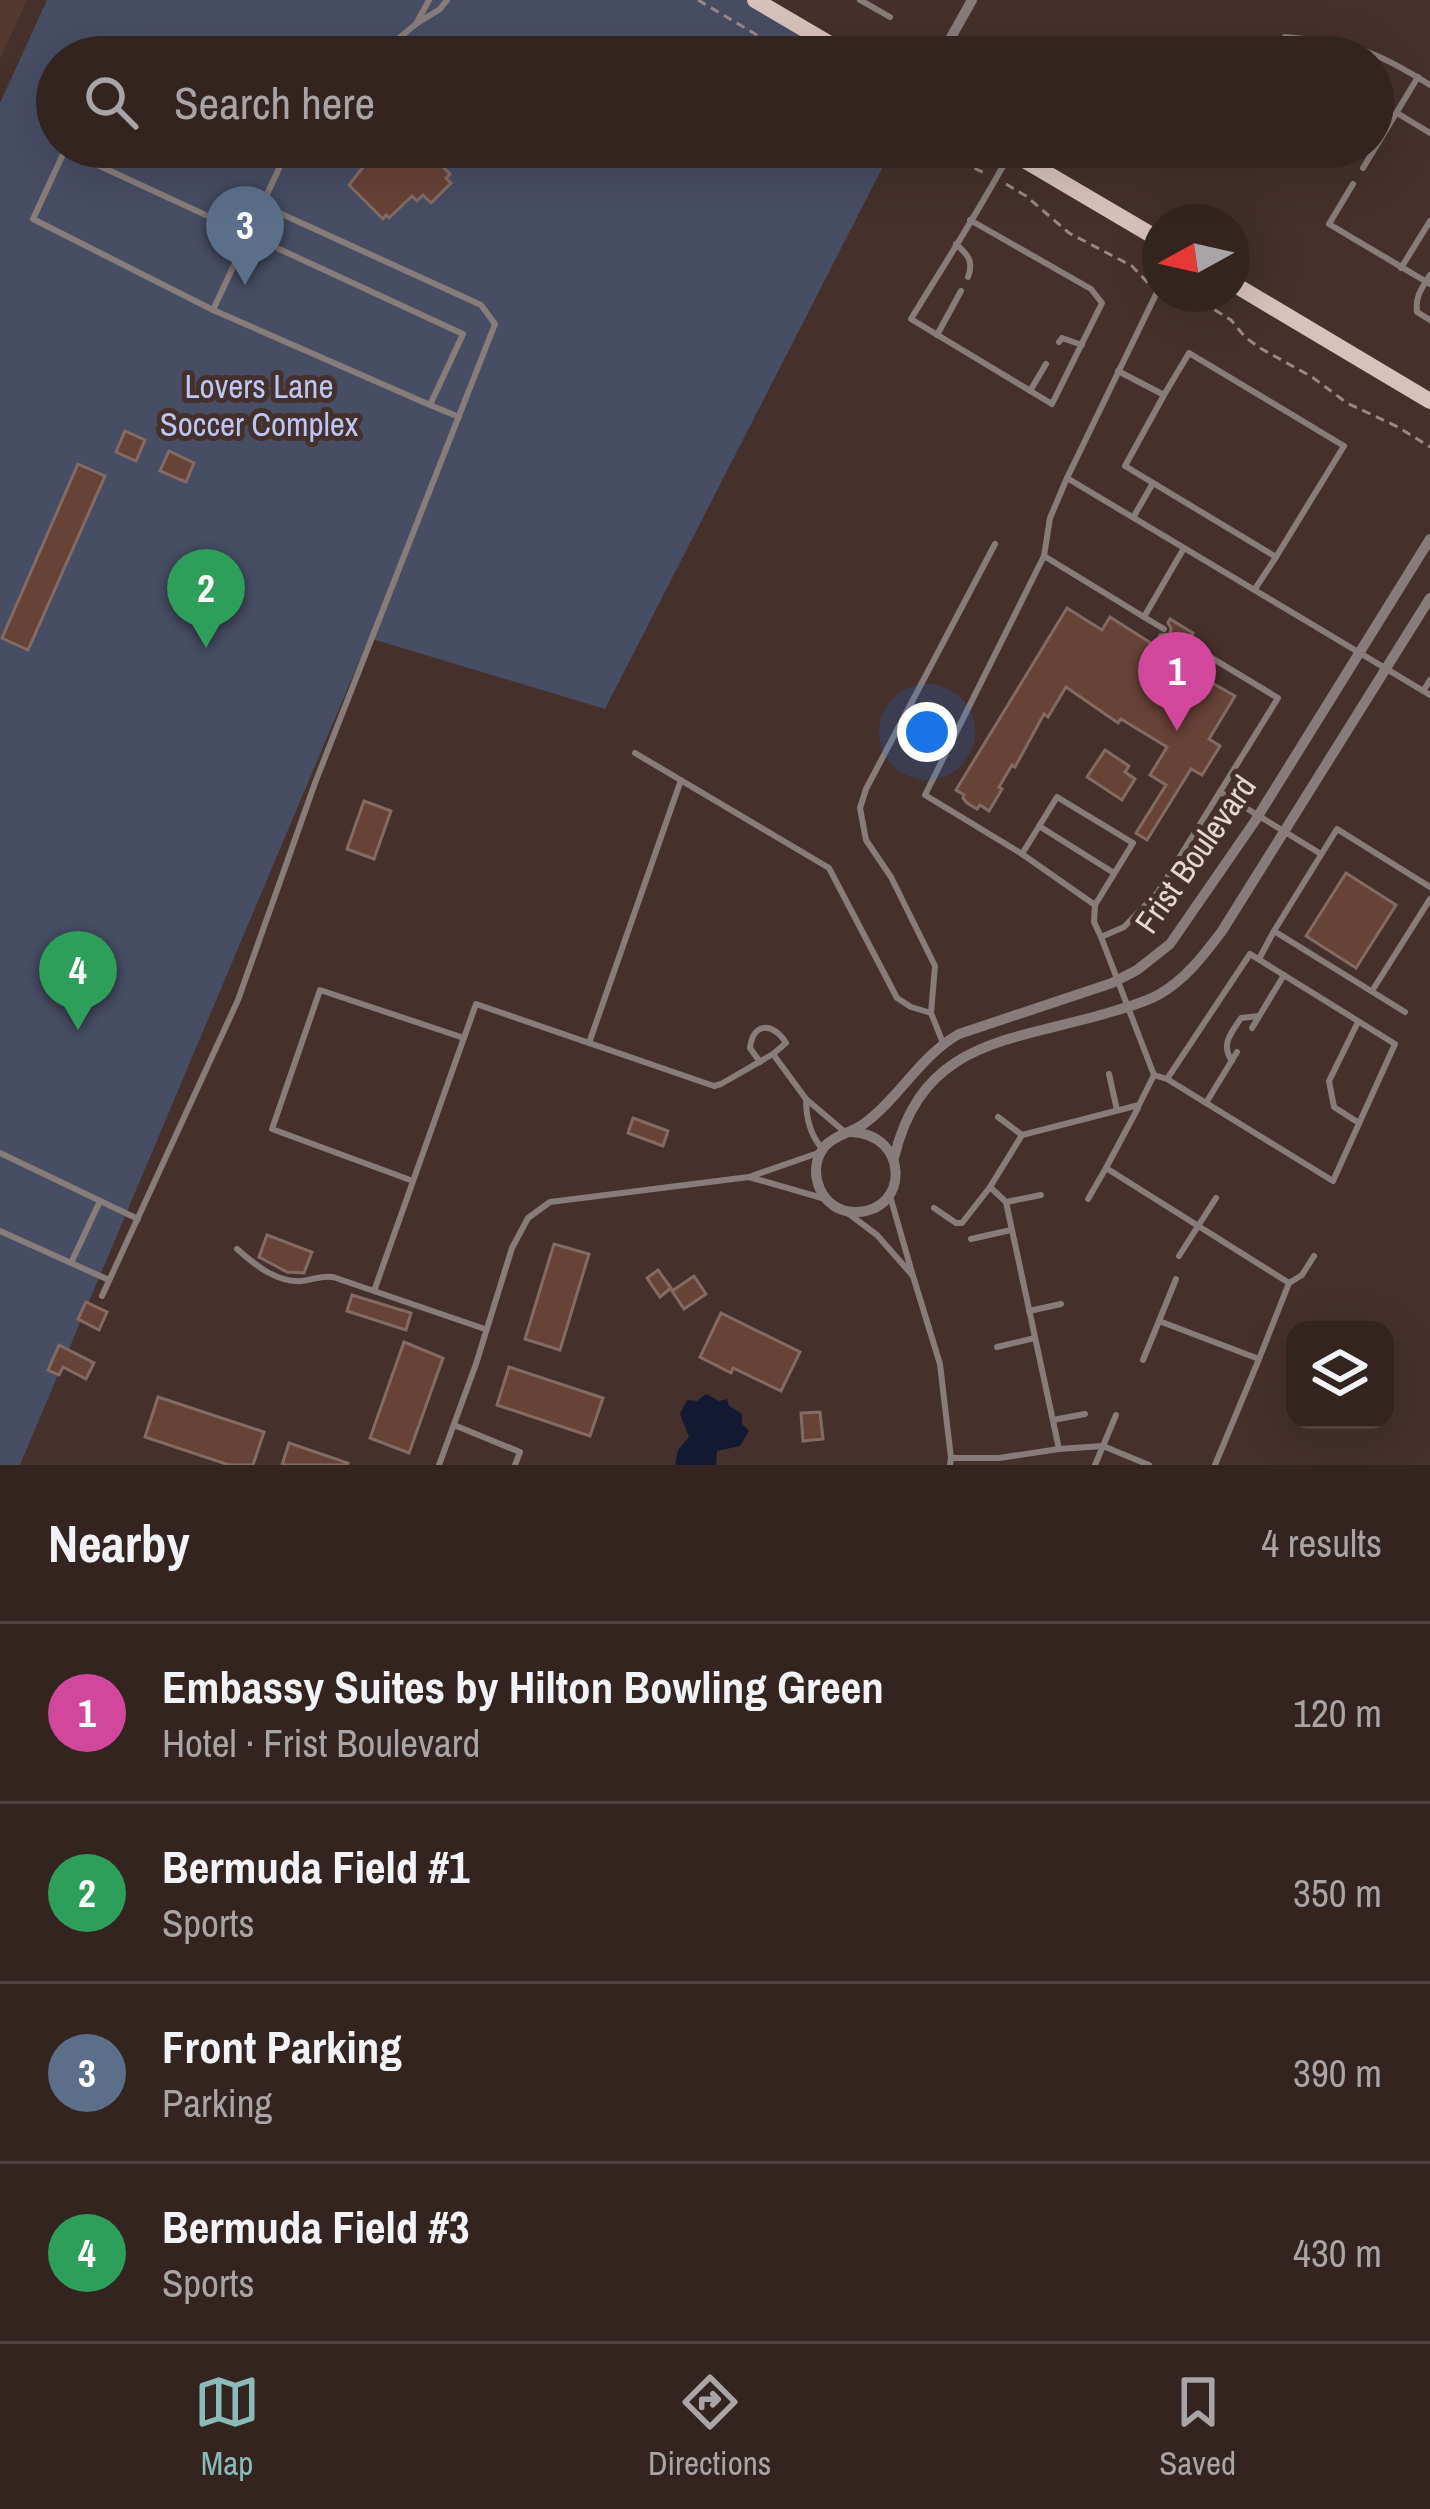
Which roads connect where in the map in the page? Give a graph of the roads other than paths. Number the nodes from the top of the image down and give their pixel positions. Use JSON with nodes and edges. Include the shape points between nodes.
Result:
{"nodes":[{"id":1,"x":429,"y":0,"type":"edge"},
{"id":2,"x":447,"y":0,"type":"edge"},
{"id":3,"x":755,"y":0,"type":"edge"},
{"id":4,"x":860,"y":0,"type":"edge"},
{"id":5,"x":972,"y":0,"type":"edge"},
{"id":6,"x":890,"y":17,"type":"dead end"},
{"id":7,"x":416,"y":23,"type":"junction"},
{"id":8,"x":401,"y":36,"type":"edge"},
{"id":9,"x":817,"y":36,"type":"edge"},
{"id":10,"x":952,"y":36,"type":"edge"},
{"id":11,"x":1394,"y":62,"type":"edge"},
{"id":12,"x":1418,"y":77,"type":"junction"},
{"id":13,"x":1430,"y":85,"type":"edge"},
{"id":14,"x":1397,"y":112,"type":"junction"},
{"id":15,"x":1394,"y":117,"type":"edge"},
{"id":16,"x":1430,"y":133,"type":"edge"},
{"id":17,"x":57,"y":168,"type":"edge"},
{"id":18,"x":104,"y":168,"type":"edge"},
{"id":19,"x":279,"y":168,"type":"edge"},
{"id":20,"x":1001,"y":168,"type":"edge"},
{"id":21,"x":1038,"y":168,"type":"edge"},
{"id":22,"x":1353,"y":184,"type":"dead end"},
{"id":23,"x":262,"y":206,"type":"junction"},
{"id":24,"x":970,"y":220,"type":"junction"},
{"id":25,"x":1430,"y":221,"type":"edge"},
{"id":26,"x":1142,"y":229,"type":"edge"},
{"id":27,"x":248,"y":234,"type":"junction"},
{"id":28,"x":956,"y":244,"type":"junction"},
{"id":29,"x":1401,"y":268,"type":"junction"},
{"id":30,"x":968,"y":277,"type":"dead end"},
{"id":31,"x":1428,"y":281,"type":"edge"},
{"id":32,"x":961,"y":291,"type":"dead end"},
{"id":33,"x":1250,"y":294,"type":"edge"},
{"id":34,"x":213,"y":310,"type":"junction"},
{"id":35,"x":1150,"y":312,"type":"edge"},
{"id":36,"x":1430,"y":320,"type":"edge"},
{"id":37,"x":937,"y":335,"type":"junction"},
{"id":38,"x":1059,"y":342,"type":"dead end"},
{"id":39,"x":1082,"y":345,"type":"junction"},
{"id":40,"x":1046,"y":364,"type":"dead end"},
{"id":41,"x":1118,"y":371,"type":"junction"},
{"id":42,"x":1030,"y":391,"type":"junction"},
{"id":43,"x":1164,"y":395,"type":"junction"},
{"id":44,"x":1430,"y":401,"type":"edge"},
{"id":45,"x":430,"y":405,"type":"junction"},
{"id":46,"x":459,"y":417,"type":"junction"},
{"id":47,"x":1067,"y":478,"type":"junction"},
{"id":48,"x":1153,"y":483,"type":"junction"},
{"id":49,"x":1133,"y":518,"type":"junction"},
{"id":50,"x":1430,"y":539,"type":"edge"},
{"id":51,"x":994,"y":544,"type":"dead end"},
{"id":52,"x":1184,"y":548,"type":"junction"},
{"id":53,"x":1044,"y":556,"type":"junction"},
{"id":54,"x":1276,"y":557,"type":"junction"},
{"id":55,"x":1254,"y":590,"type":"junction"},
{"id":56,"x":1430,"y":598,"type":"edge"},
{"id":57,"x":1144,"y":617,"type":"junction"},
{"id":58,"x":1164,"y":629,"type":"dead end"},
{"id":59,"x":1187,"y":643,"type":"dead end"},
{"id":60,"x":1360,"y":652,"type":"junction"},
{"id":61,"x":1386,"y":668,"type":"junction"},
{"id":62,"x":1430,"y":680,"type":"edge"},
{"id":63,"x":1427,"y":693,"type":"edge"},
{"id":64,"x":635,"y":753,"type":"dead end"},
{"id":65,"x":681,"y":780,"type":"junction"},
{"id":66,"x":1220,"y":792,"type":"junction"},
{"id":67,"x":1258,"y":815,"type":"junction"},
{"id":68,"x":1039,"y":826,"type":"junction"},
{"id":69,"x":1284,"y":831,"type":"junction"},
{"id":70,"x":1022,"y":854,"type":"junction"},
{"id":71,"x":1321,"y":854,"type":"junction"},
{"id":72,"x":1114,"y":873,"type":"junction"},
{"id":73,"x":1430,"y":887,"type":"edge"},
{"id":74,"x":1430,"y":898,"type":"edge"},
{"id":75,"x":1095,"y":905,"type":"junction"},
{"id":76,"x":1274,"y":931,"type":"junction"},
{"id":77,"x":1101,"y":937,"type":"junction"},
{"id":78,"x":1259,"y":959,"type":"junction"},
{"id":79,"x":1284,"y":975,"type":"junction"},
{"id":80,"x":1118,"y":980,"type":"junction"},
{"id":81,"x":1372,"y":991,"type":"junction"},
{"id":82,"x":1130,"y":1007,"type":"junction"},
{"id":83,"x":1405,"y":1012,"type":"dead end"},
{"id":84,"x":931,"y":1013,"type":"junction"},
{"id":85,"x":1259,"y":1016,"type":"junction"},
{"id":86,"x":1358,"y":1022,"type":"junction"},
{"id":87,"x":1252,"y":1028,"type":"dead end"},
{"id":88,"x":464,"y":1038,"type":"junction"},
{"id":89,"x":589,"y":1043,"type":"junction"},
{"id":90,"x":943,"y":1043,"type":"junction"},
{"id":91,"x":773,"y":1054,"type":"junction"},
{"id":92,"x":760,"y":1062,"type":"junction"},
{"id":93,"x":1108,"y":1074,"type":"dead end"},
{"id":94,"x":1154,"y":1075,"type":"junction"},
{"id":95,"x":1168,"y":1079,"type":"junction"},
{"id":96,"x":806,"y":1099,"type":"junction"},
{"id":97,"x":1206,"y":1103,"type":"junction"},
{"id":98,"x":1139,"y":1105,"type":"junction"},
{"id":99,"x":1118,"y":1110,"type":"junction"},
{"id":100,"x":998,"y":1117,"type":"dead end"},
{"id":101,"x":1360,"y":1123,"type":"junction"},
{"id":102,"x":849,"y":1132,"type":"junction"},
{"id":103,"x":1022,"y":1135,"type":"junction"},
{"id":104,"x":822,"y":1150,"type":"junction"},
{"id":105,"x":0,"y":1153,"type":"edge"},
{"id":106,"x":894,"y":1158,"type":"junction"},
{"id":107,"x":1106,"y":1168,"type":"junction"},
{"id":108,"x":749,"y":1177,"type":"junction"},
{"id":109,"x":413,"y":1181,"type":"junction"},
{"id":110,"x":990,"y":1187,"type":"junction"},
{"id":111,"x":890,"y":1195,"type":"junction"},
{"id":112,"x":1041,"y":1196,"type":"dead end"},
{"id":113,"x":825,"y":1198,"type":"junction"},
{"id":114,"x":1216,"y":1198,"type":"dead end"},
{"id":115,"x":1088,"y":1199,"type":"dead end"},
{"id":116,"x":100,"y":1201,"type":"junction"},
{"id":117,"x":1006,"y":1202,"type":"junction"},
{"id":118,"x":934,"y":1208,"type":"dead end"},
{"id":119,"x":846,"y":1211,"type":"junction"},
{"id":120,"x":138,"y":1219,"type":"junction"},
{"id":121,"x":1199,"y":1226,"type":"junction"},
{"id":122,"x":1011,"y":1230,"type":"junction"},
{"id":123,"x":0,"y":1231,"type":"edge"},
{"id":124,"x":971,"y":1239,"type":"dead end"},
{"id":125,"x":237,"y":1249,"type":"dead end"},
{"id":126,"x":1179,"y":1256,"type":"dead end"},
{"id":127,"x":1314,"y":1256,"type":"dead end"},
{"id":128,"x":71,"y":1263,"type":"junction"},
{"id":129,"x":913,"y":1276,"type":"junction"},
{"id":130,"x":1176,"y":1279,"type":"dead end"},
{"id":131,"x":110,"y":1280,"type":"junction"},
{"id":132,"x":1289,"y":1282,"type":"junction"},
{"id":133,"x":374,"y":1291,"type":"junction"},
{"id":134,"x":102,"y":1296,"type":"dead end"},
{"id":135,"x":1061,"y":1304,"type":"dead end"},
{"id":136,"x":1029,"y":1311,"type":"junction"},
{"id":137,"x":1159,"y":1321,"type":"junction"},
{"id":138,"x":485,"y":1329,"type":"junction"},
{"id":139,"x":1035,"y":1338,"type":"junction"},
{"id":140,"x":997,"y":1347,"type":"dead end"},
{"id":141,"x":1259,"y":1359,"type":"junction"},
{"id":142,"x":1143,"y":1360,"type":"dead end"},
{"id":143,"x":1085,"y":1414,"type":"dead end"},
{"id":144,"x":1116,"y":1415,"type":"dead end"},
{"id":145,"x":1053,"y":1420,"type":"junction"},
{"id":146,"x":454,"y":1425,"type":"junction"},
{"id":147,"x":1102,"y":1446,"type":"junction"},
{"id":148,"x":1059,"y":1449,"type":"junction"},
{"id":149,"x":950,"y":1461,"type":"edge"},
{"id":150,"x":439,"y":1465,"type":"edge"},
{"id":151,"x":515,"y":1465,"type":"edge"},
{"id":152,"x":1095,"y":1465,"type":"edge"},
{"id":153,"x":1149,"y":1465,"type":"edge"},
{"id":154,"x":1215,"y":1465,"type":"edge"}],
"edges":[{"from":1,"to":7,"type":"lane"},
{"from":2,"to":7,"type":"lane"},
{"from":3,"to":9,"type":"main road"},
{"from":4,"to":6,"type":"lane"},
{"from":5,"to":10,"type":"street"},
{"from":7,"to":8,"type":"lane"},
{"from":11,"to":12,"type":"lane"},
{"from":12,"to":13,"type":"lane"},
{"from":12,"to":14,"type":"lane"},
{"from":14,"to":15,"type":"lane"},
{"from":14,"to":16,"type":"lane"},
{"from":17,"to":34,"type":"lane","via":[[33,219]]},
{"from":18,"to":27,"type":"lane"},
{"from":19,"to":23,"type":"lane"},
{"from":20,"to":24,"type":"lane"},
{"from":21,"to":26,"type":"main road"},
{"from":22,"to":29,"type":"lane","via":[[1329,224]]},
{"from":23,"to":27,"type":"lane"},
{"from":23,"to":46,"type":"lane","via":[[481,305],[495,324]]},
{"from":24,"to":28,"type":"lane"},
{"from":24,"to":39,"type":"lane","via":[[1091,289],[1102,303]]},
{"from":25,"to":29,"type":"lane"},
{"from":27,"to":34,"type":"lane"},
{"from":27,"to":45,"type":"lane","via":[[463,334]]},
{"from":28,"to":30,"type":"lane","via":[[973,266]]},
{"from":28,"to":37,"type":"lane","via":[[911,320]]},
{"from":29,"to":31,"type":"lane"},
{"from":31,"to":36,"type":"lane","via":[[1417,311]]},
{"from":32,"to":37,"type":"lane"},
{"from":33,"to":44,"type":"main road"},
{"from":34,"to":45,"type":"lane"},
{"from":35,"to":41,"type":"lane"},
{"from":37,"to":42,"type":"lane"},
{"from":38,"to":39,"type":"lane"},
{"from":39,"to":42,"type":"lane","via":[[1052,404]]},
{"from":40,"to":42,"type":"lane"},
{"from":41,"to":43,"type":"lane"},
{"from":41,"to":47,"type":"lane"},
{"from":43,"to":48,"type":"lane","via":[[1125,466]]},
{"from":43,"to":54,"type":"lane","via":[[1189,353],[1344,446]]},
{"from":45,"to":46,"type":"lane"},
{"from":46,"to":120,"type":"lane","via":[[238,1000]]},
{"from":47,"to":49,"type":"lane"},
{"from":47,"to":53,"type":"lane"},
{"from":48,"to":49,"type":"lane"},
{"from":48,"to":54,"type":"lane"},
{"from":49,"to":52,"type":"lane"},
{"from":50,"to":60,"type":"street","name":"Frist Boulevard"},
{"from":51,"to":84,"type":"lane","via":[[860,808],[866,839],[935,965]]},
{"from":52,"to":55,"type":"lane"},
{"from":52,"to":57,"type":"lane"},
{"from":53,"to":57,"type":"lane"},
{"from":53,"to":70,"type":"lane","via":[[925,795]]},
{"from":54,"to":55,"type":"lane"},
{"from":55,"to":60,"type":"lane"},
{"from":56,"to":61,"type":"street","name":"Frist Boulevard"},
{"from":57,"to":58,"type":"lane"},
{"from":59,"to":66,"type":"lane","via":[[1278,698]]},
{"from":60,"to":61,"type":"lane"},
{"from":60,"to":67,"type":"street","name":"Frist Boulevard"},
{"from":61,"to":63,"type":"lane"},
{"from":61,"to":69,"type":"street","name":"Frist Boulevard"},
{"from":62,"to":63,"type":"lane"},
{"from":64,"to":65,"type":"lane"},
{"from":65,"to":84,"type":"lane","via":[[829,868],[897,998]]},
{"from":65,"to":89,"type":"lane"},
{"from":66,"to":67,"type":"lane"},
{"from":66,"to":77,"type":"lane","via":[[1158,892],[1124,927]]},
{"from":67,"to":69,"type":"lane"},
{"from":67,"to":80,"type":"street","name":"Frist Boulevard","via":[[1187,923],[1157,956]]},
{"from":68,"to":70,"type":"lane"},
{"from":68,"to":72,"type":"lane"},
{"from":68,"to":72,"type":"lane","via":[[1057,797],[1133,843]]},
{"from":69,"to":71,"type":"lane"},
{"from":69,"to":82,"type":"street","name":"Frist Boulevard","via":[[1205,953],[1173,986]]},
{"from":70,"to":75,"type":"lane"},
{"from":71,"to":73,"type":"lane","via":[[1336,829]]},
{"from":71,"to":76,"type":"lane"},
{"from":72,"to":75,"type":"lane"},
{"from":74,"to":81,"type":"lane"},
{"from":75,"to":77,"type":"lane"},
{"from":76,"to":78,"type":"lane"},
{"from":76,"to":81,"type":"lane"},
{"from":77,"to":80,"type":"lane"},
{"from":78,"to":79,"type":"lane"},
{"from":78,"to":95,"type":"lane","via":[[1250,954]]},
{"from":79,"to":85,"type":"lane"},
{"from":79,"to":86,"type":"lane"},
{"from":80,"to":82,"type":"lane"},
{"from":80,"to":90,"type":"street","name":"Frist Boulevard"},
{"from":81,"to":83,"type":"lane"},
{"from":82,"to":94,"type":"lane"},
{"from":82,"to":106,"type":"street","name":"Frist Boulevard","via":[[953,1062],[920,1097]]},
{"from":84,"to":90,"type":"lane"},
{"from":85,"to":87,"type":"lane"},
{"from":85,"to":97,"type":"lane","via":[[1241,1018],[1227,1040],[1226,1053],[1235,1056]]},
{"from":86,"to":101,"type":"lane","via":[[1329,1082],[1334,1107]]},
{"from":86,"to":101,"type":"lane","via":[[1394,1044]]},
{"from":88,"to":89,"type":"lane","via":[[476,1004]]},
{"from":88,"to":109,"type":"lane"},
{"from":88,"to":109,"type":"lane","via":[[320,990],[272,1130]]},
{"from":89,"to":92,"type":"lane","via":[[714,1086]]},
{"from":90,"to":102,"type":"street","name":"Frist Boulevard"},
{"from":91,"to":92,"type":"lane"},
{"from":91,"to":92,"type":"lane","via":[[786,1043],[779,1031],[755,1033],[750,1048]]},
{"from":91,"to":96,"type":"lane"},
{"from":93,"to":99,"type":"lane"},
{"from":94,"to":95,"type":"lane"},
{"from":94,"to":98,"type":"lane"},
{"from":95,"to":97,"type":"lane"},
{"from":96,"to":102,"type":"lane"},
{"from":96,"to":104,"type":"lane"},
{"from":97,"to":101,"type":"lane","via":[[1334,1181]]},
{"from":98,"to":99,"type":"lane"},
{"from":98,"to":107,"type":"lane"},
{"from":99,"to":103,"type":"lane"},
{"from":100,"to":103,"type":"lane"},
{"from":102,"to":104,"type":"street","name":"Frist Boulevard"},
{"from":102,"to":106,"type":"street","via":[[873,1135]]},
{"from":103,"to":110,"type":"lane"},
{"from":104,"to":108,"type":"lane"},
{"from":104,"to":113,"type":"street","via":[[815,1175]]},
{"from":105,"to":116,"type":"lane"},
{"from":106,"to":111,"type":"street","name":"Frist Boulevard"},
{"from":107,"to":115,"type":"lane"},
{"from":107,"to":121,"type":"lane"},
{"from":108,"to":113,"type":"lane"},
{"from":108,"to":138,"type":"lane","via":[[550,1202],[528,1218],[512,1249]]},
{"from":109,"to":133,"type":"lane"},
{"from":110,"to":117,"type":"lane"},
{"from":110,"to":118,"type":"lane","via":[[962,1223]]},
{"from":111,"to":119,"type":"street","via":[[871,1210]]},
{"from":111,"to":129,"type":"lane"},
{"from":112,"to":117,"type":"lane"},
{"from":113,"to":119,"type":"street"},
{"from":114,"to":121,"type":"lane"},
{"from":116,"to":120,"type":"lane"},
{"from":116,"to":128,"type":"lane"},
{"from":117,"to":122,"type":"lane"},
{"from":119,"to":129,"type":"lane"},
{"from":120,"to":131,"type":"lane"},
{"from":121,"to":126,"type":"lane"},
{"from":121,"to":132,"type":"lane"},
{"from":122,"to":124,"type":"lane"},
{"from":122,"to":136,"type":"lane"},
{"from":123,"to":128,"type":"lane"},
{"from":125,"to":133,"type":"lane","via":[[293,1282],[322,1275]]},
{"from":127,"to":132,"type":"lane"},
{"from":128,"to":131,"type":"lane"},
{"from":129,"to":149,"type":"lane","via":[[940,1364]]},
{"from":130,"to":137,"type":"lane"},
{"from":131,"to":134,"type":"lane"},
{"from":132,"to":141,"type":"lane"},
{"from":133,"to":138,"type":"lane"},
{"from":135,"to":136,"type":"lane"},
{"from":136,"to":139,"type":"lane"},
{"from":137,"to":141,"type":"lane"},
{"from":137,"to":142,"type":"lane"},
{"from":138,"to":146,"type":"lane"},
{"from":139,"to":140,"type":"lane"},
{"from":139,"to":145,"type":"lane"},
{"from":141,"to":154,"type":"lane"},
{"from":143,"to":145,"type":"lane"},
{"from":144,"to":147,"type":"lane"},
{"from":145,"to":148,"type":"lane"},
{"from":146,"to":150,"type":"lane"},
{"from":146,"to":151,"type":"lane","via":[[520,1452]]},
{"from":147,"to":148,"type":"lane"},
{"from":147,"to":152,"type":"lane"},
{"from":147,"to":153,"type":"lane"},
{"from":148,"to":149,"type":"lane"}]}
